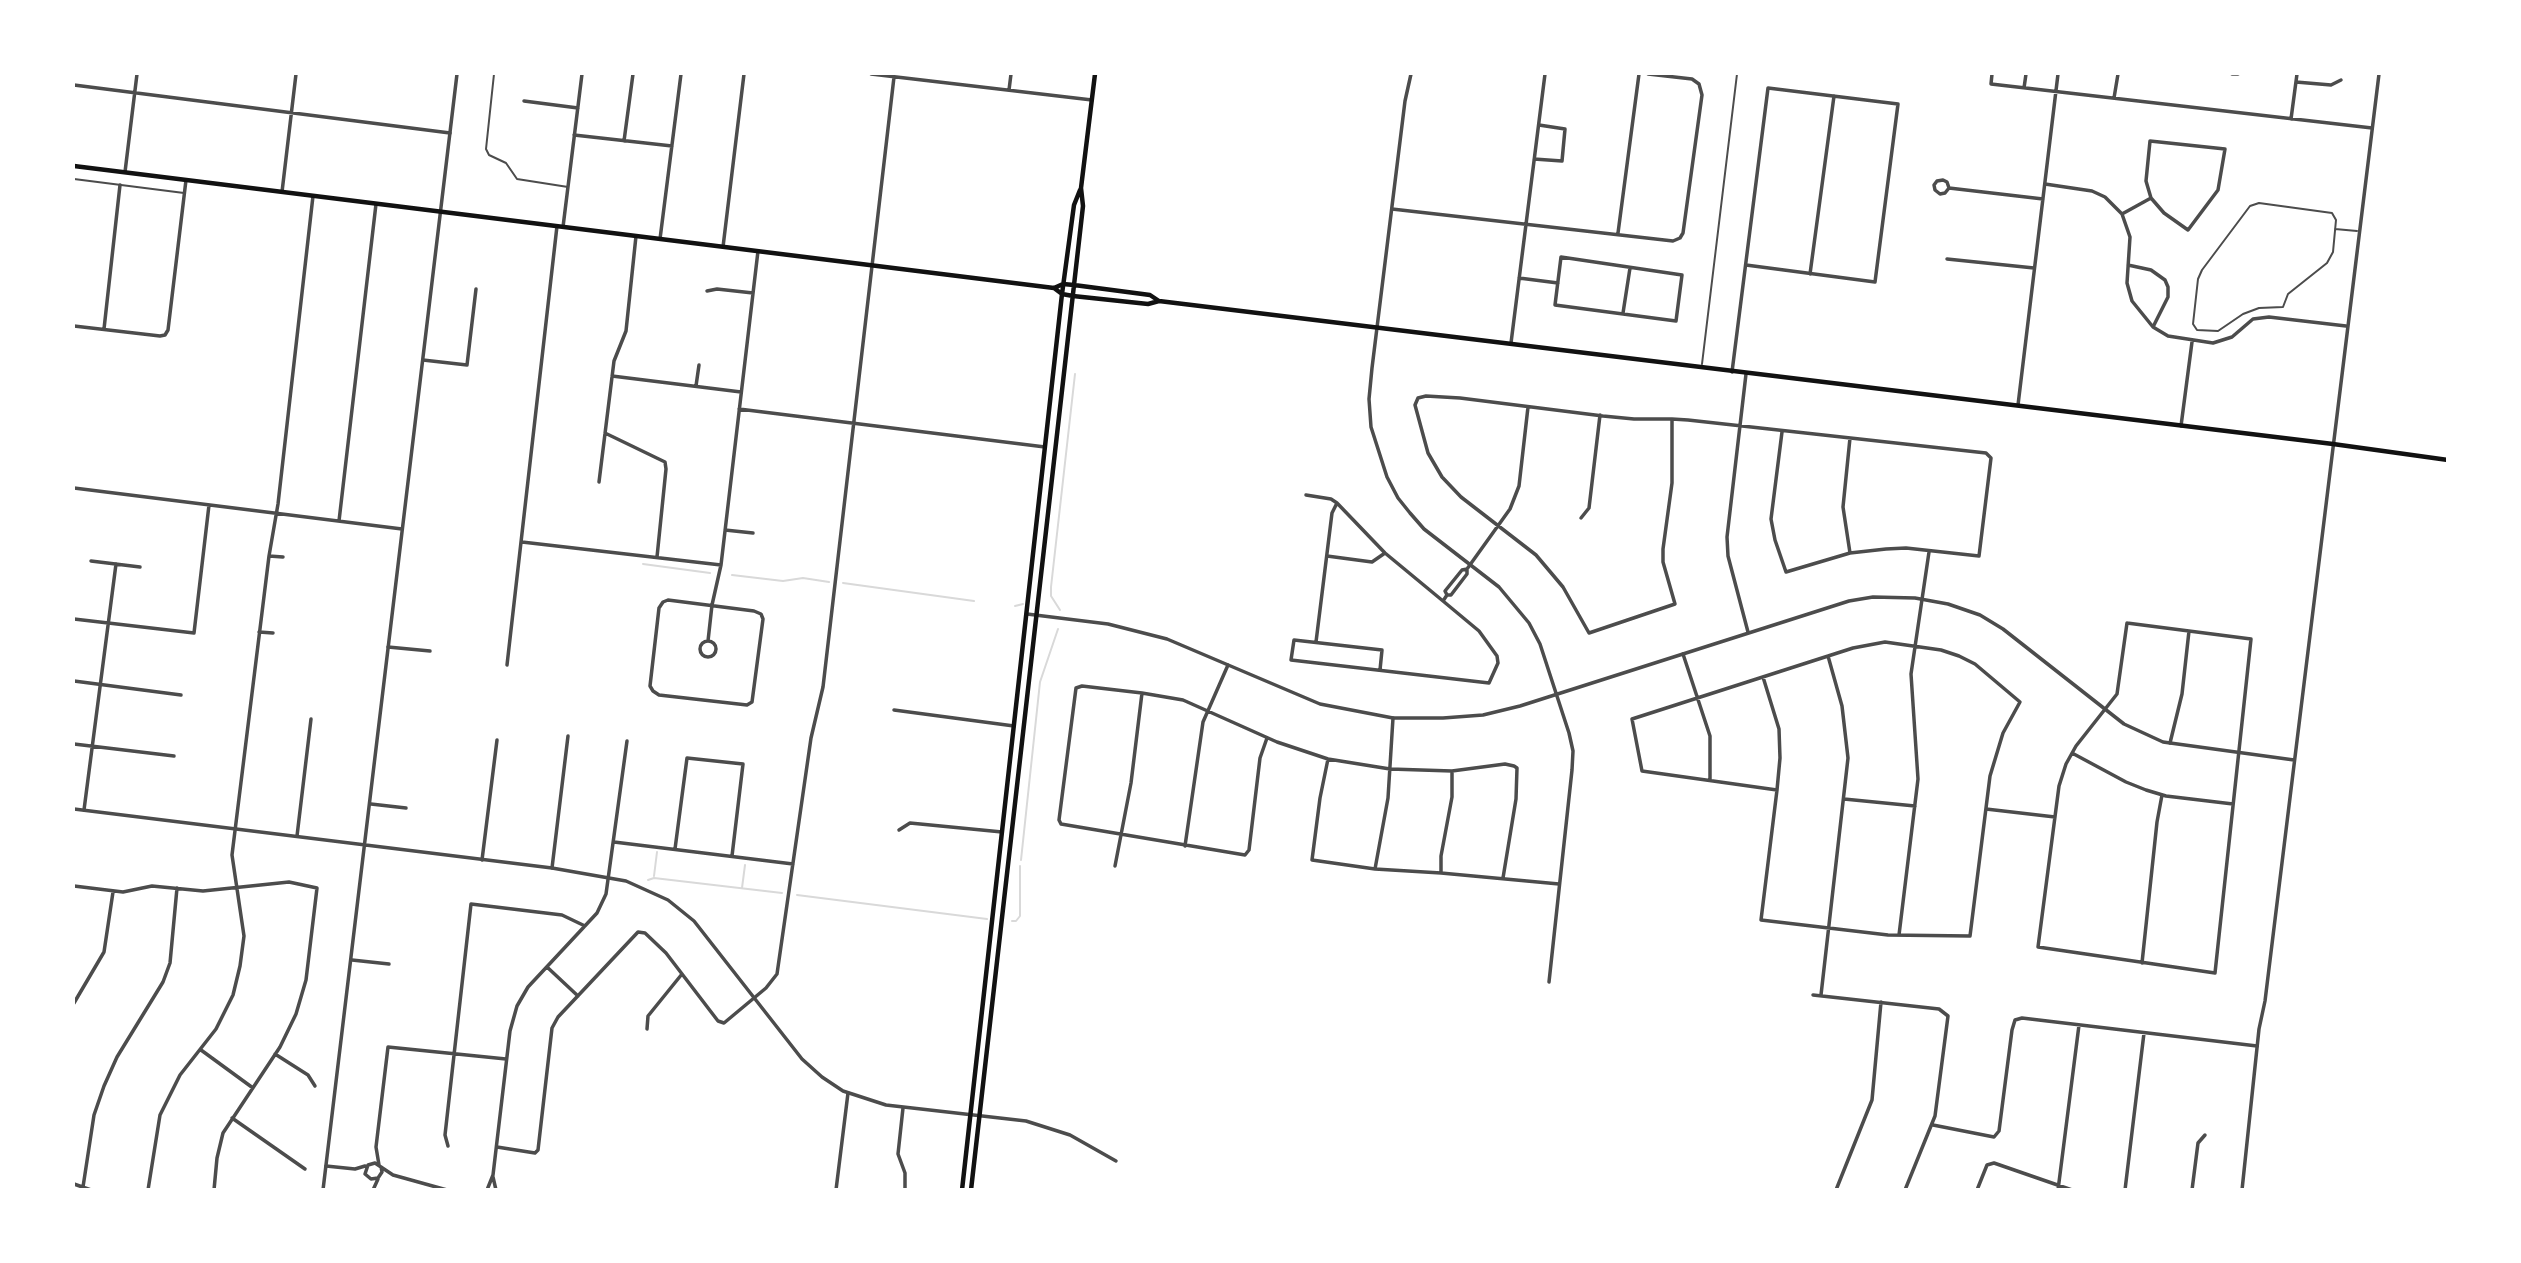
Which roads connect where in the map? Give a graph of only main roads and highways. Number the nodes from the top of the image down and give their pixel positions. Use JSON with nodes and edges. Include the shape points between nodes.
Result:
{"nodes":[{"id":1,"x":1095,"y":74,"type":"edge"},
{"id":2,"x":74,"y":166,"type":"edge"},
{"id":3,"x":1081,"y":188,"type":"junction"},
{"id":4,"x":1063,"y":284,"type":"junction"},
{"id":5,"x":1074,"y":285,"type":"junction"},
{"id":6,"x":1054,"y":288,"type":"junction"},
{"id":7,"x":1062,"y":294,"type":"junction"},
{"id":8,"x":1073,"y":296,"type":"junction"},
{"id":9,"x":1159,"y":301,"type":"junction"},
{"id":10,"x":1049,"y":405,"type":"junction"},
{"id":11,"x":1060,"y":407,"type":"junction"},
{"id":12,"x":2448,"y":460,"type":"edge"},
{"id":13,"x":962,"y":1189,"type":"edge"},
{"id":14,"x":971,"y":1189,"type":"edge"}],
"edges":[{"from":1,"to":3,"type":"main road"},
{"from":2,"to":6,"type":"main road"},
{"from":3,"to":4,"type":"main road","via":[[1074,205]]},
{"from":3,"to":5,"type":"main road"},
{"from":4,"to":5,"type":"main road"},
{"from":4,"to":6,"type":"main road"},
{"from":4,"to":7,"type":"main road"},
{"from":5,"to":8,"type":"main road"},
{"from":5,"to":9,"type":"main road","via":[[1150,295]]},
{"from":6,"to":7,"type":"main road"},
{"from":7,"to":8,"type":"main road"},
{"from":7,"to":10,"type":"main road"},
{"from":8,"to":9,"type":"main road","via":[[1148,304]]},
{"from":8,"to":11,"type":"main road"},
{"from":9,"to":12,"type":"main road"},
{"from":10,"to":11,"type":"main road"},
{"from":10,"to":13,"type":"main road"},
{"from":11,"to":14,"type":"main road"}]}
